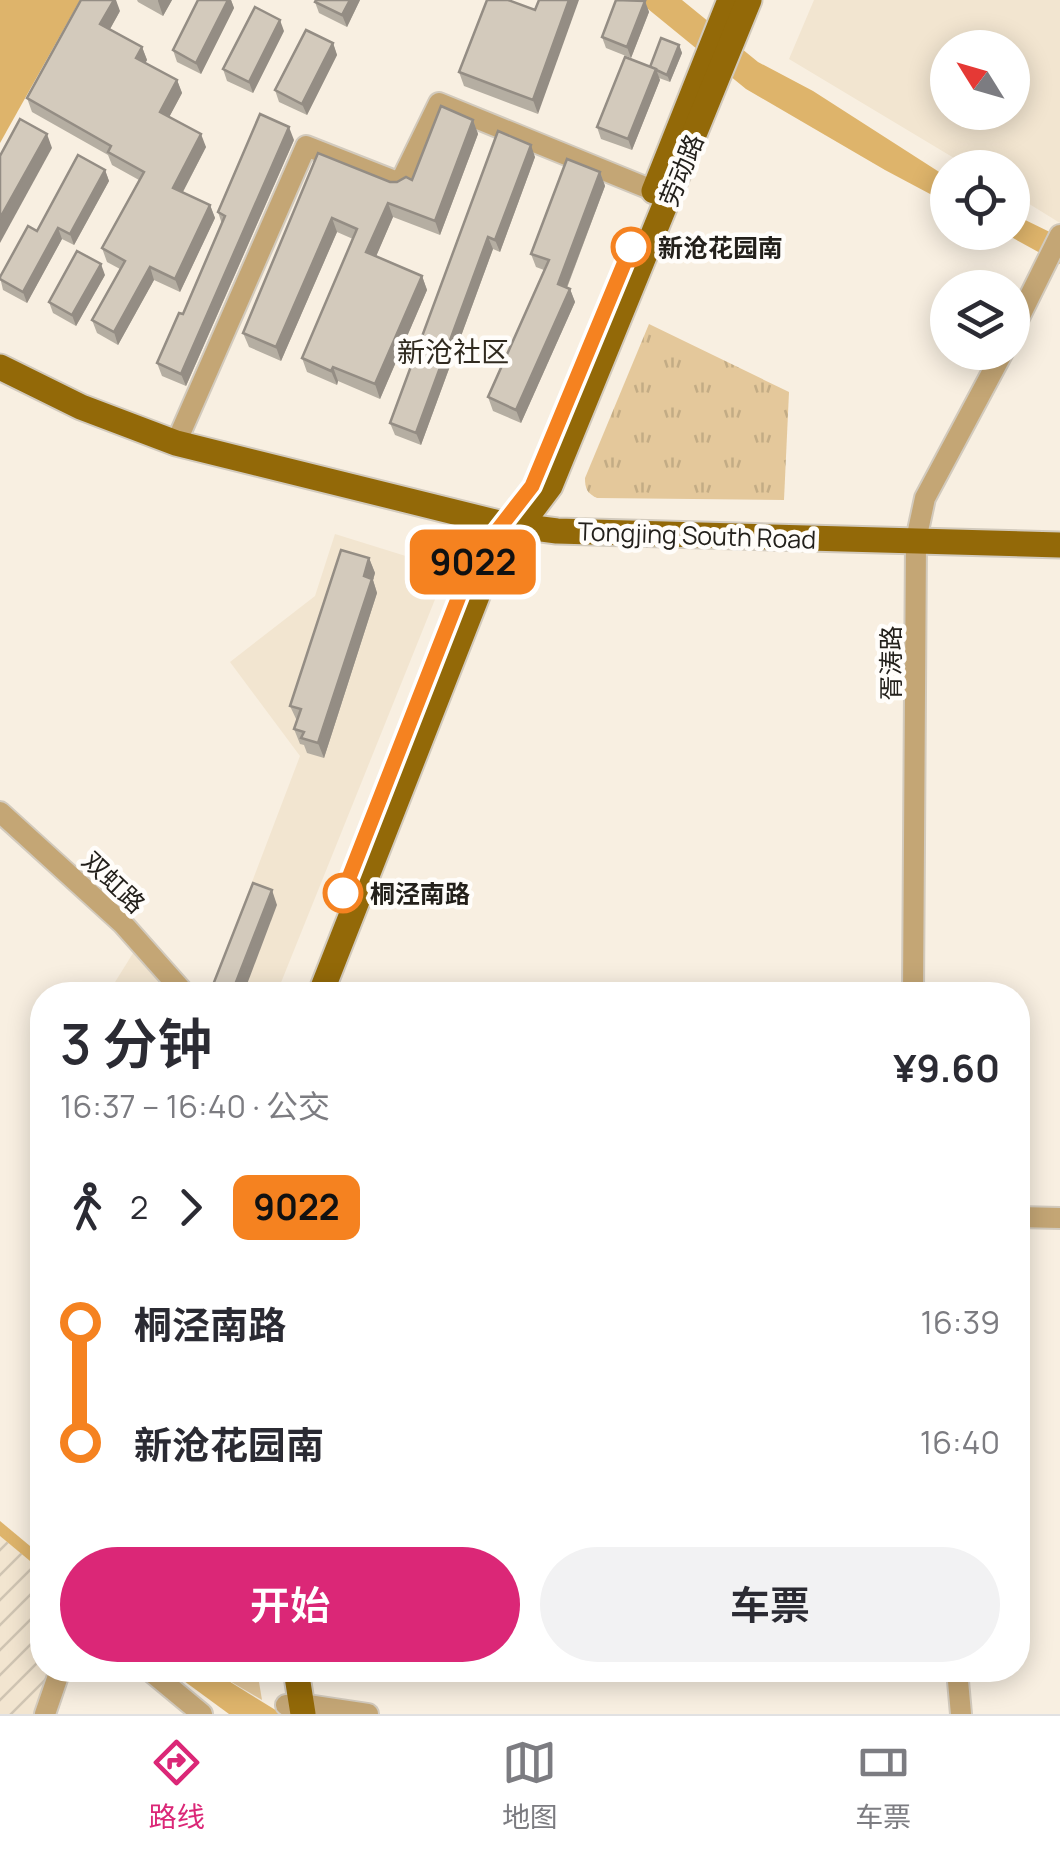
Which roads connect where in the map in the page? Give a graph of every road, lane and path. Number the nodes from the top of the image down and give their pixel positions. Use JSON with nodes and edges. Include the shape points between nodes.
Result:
{"nodes":[{"id":1,"x":730,"y":0,"type":"edge"},
{"id":2,"x":750,"y":0,"type":"edge"},
{"id":3,"x":726,"y":33,"type":"junction"},
{"id":4,"x":662,"y":194,"type":"junction"},
{"id":5,"x":1060,"y":235,"type":"edge"},
{"id":6,"x":1030,"y":296,"type":"edge"},
{"id":7,"x":0,"y":366,"type":"edge"},
{"id":8,"x":994,"y":370,"type":"edge"},
{"id":9,"x":0,"y":384,"type":"edge"},
{"id":10,"x":176,"y":444,"type":"junction"},
{"id":11,"x":506,"y":532,"type":"junction"},
{"id":12,"x":1060,"y":545,"type":"edge"},
{"id":13,"x":916,"y":548,"type":"junction"},
{"id":14,"x":1060,"y":561,"type":"edge"},
{"id":15,"x":0,"y":812,"type":"edge"},
{"id":16,"x":174,"y":982,"type":"edge"},
{"id":17,"x":308,"y":982,"type":"edge"},
{"id":18,"x":325,"y":982,"type":"edge"},
{"id":19,"x":913,"y":982,"type":"edge"},
{"id":20,"x":1030,"y":1217,"type":"edge"},
{"id":21,"x":1060,"y":1218,"type":"edge"},
{"id":22,"x":56,"y":1682,"type":"edge"},
{"id":23,"x":163,"y":1682,"type":"edge"},
{"id":24,"x":284,"y":1682,"type":"edge"},
{"id":25,"x":295,"y":1682,"type":"edge"},
{"id":26,"x":957,"y":1682,"type":"edge"},
{"id":27,"x":293,"y":1709,"type":"edge"},
{"id":28,"x":45,"y":1714,"type":"edge"},
{"id":29,"x":202,"y":1714,"type":"edge"},
{"id":30,"x":368,"y":1714,"type":"edge"},
{"id":31,"x":961,"y":1714,"type":"edge"}],
"edges":[{"from":1,"to":3,"type":"main road","name":"劳动路"},
{"from":2,"to":3,"type":"main road","name":"劳动路"},
{"from":3,"to":4,"type":"main road","name":"劳动路"},
{"from":4,"to":10,"type":"street","via":[[438,103],[400,183],[306,146]]},
{"from":4,"to":11,"type":"main road","name":"劳动路"},
{"from":5,"to":6,"type":"street"},
{"from":7,"to":10,"type":"main road","name":"Tongjing South Road"},
{"from":8,"to":13,"type":"street","name":"胥涛路","via":[[926,498]]},
{"from":9,"to":11,"type":"main road","name":"Tongjing South Road","via":[[171,458]]},
{"from":10,"to":11,"type":"main road","name":"Tongjing South Road"},
{"from":11,"to":13,"type":"main road","name":"Tongjing South Road","via":[[556,546]]},
{"from":11,"to":17,"type":"main road","name":"劳动路","via":[[472,563]]},
{"from":11,"to":18,"type":"main road","name":"劳动路"},
{"from":12,"to":13,"type":"main road","name":"Tongjing South Road"},
{"from":13,"to":14,"type":"main road","name":"Tongjing South Road"},
{"from":13,"to":19,"type":"street","name":"胥涛路"},
{"from":15,"to":16,"type":"street","name":"双虹路","via":[[114,914]]},
{"from":20,"to":21,"type":"street"},
{"from":22,"to":28,"type":"street"},
{"from":23,"to":29,"type":"street"},
{"from":24,"to":27,"type":"main road"},
{"from":25,"to":27,"type":"main road"},
{"from":26,"to":31,"type":"street"},
{"from":27,"to":30,"type":"street"}]}
